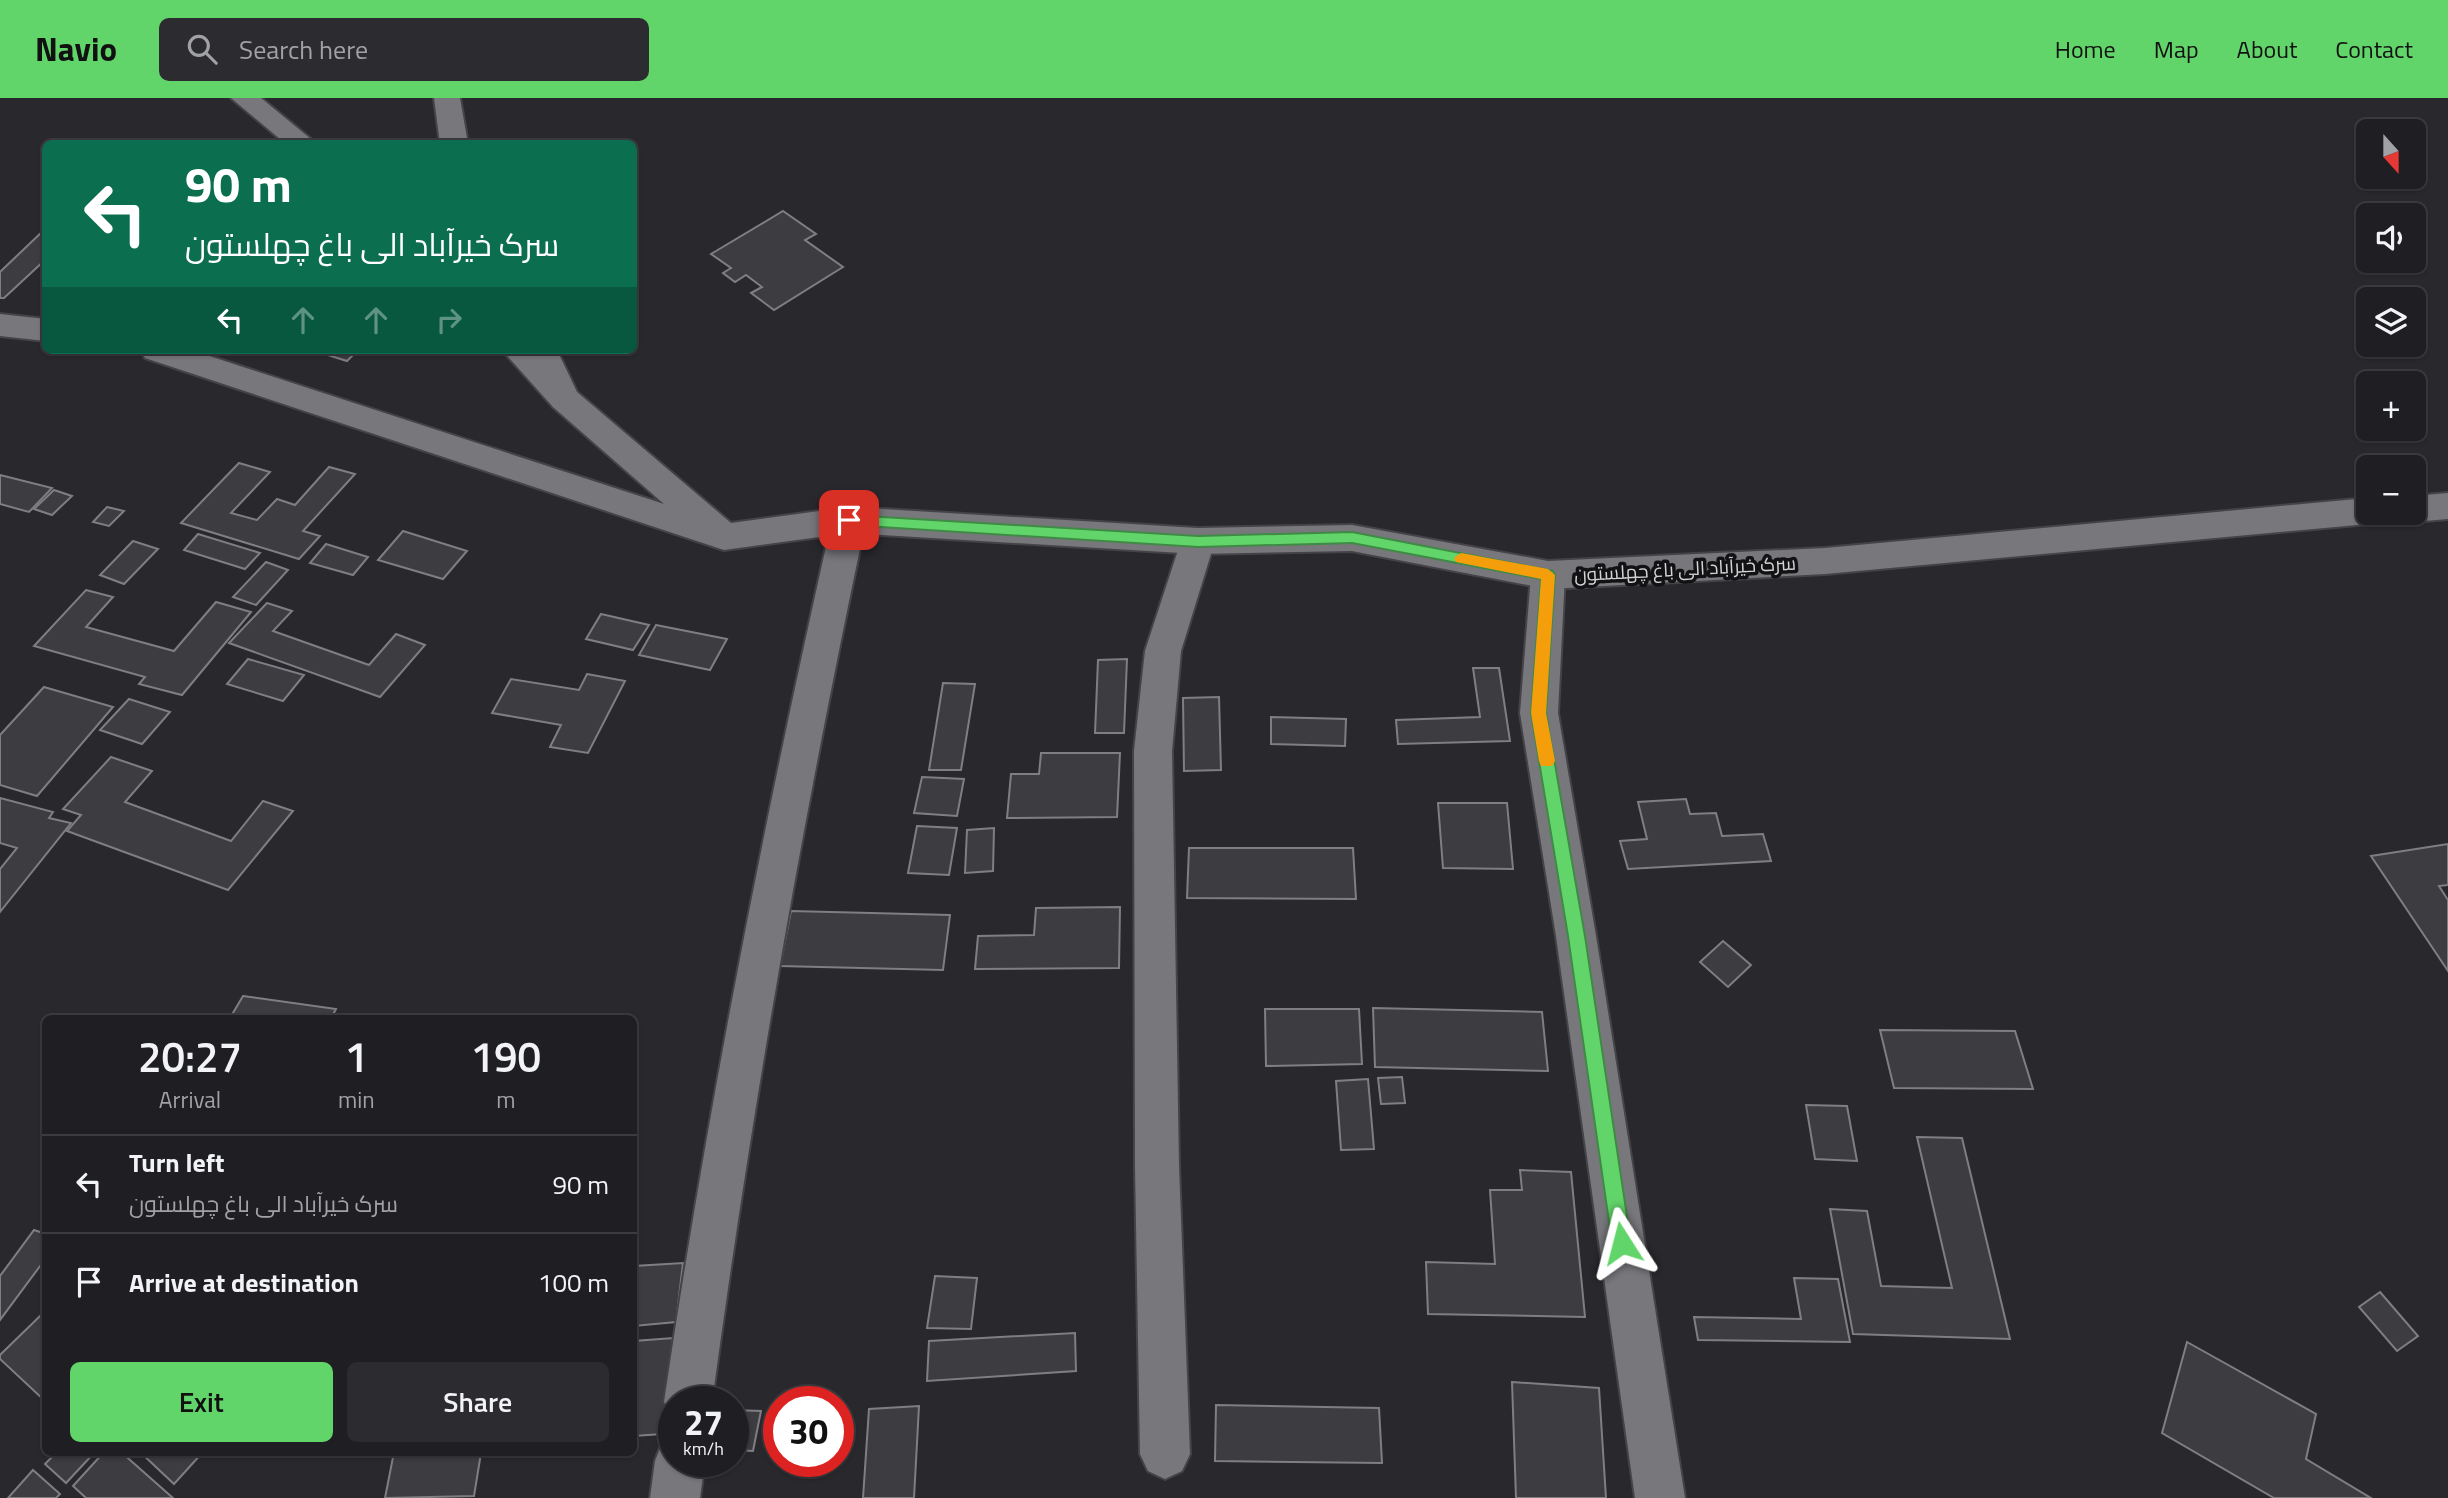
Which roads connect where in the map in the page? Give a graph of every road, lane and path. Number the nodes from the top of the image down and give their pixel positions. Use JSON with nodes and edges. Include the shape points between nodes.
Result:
{"nodes":[{"id":1,"x":244,"y":98,"type":"edge"},
{"id":2,"x":447,"y":98,"type":"edge"},
{"id":3,"x":299,"y":140,"type":"edge"},
{"id":4,"x":453,"y":140,"type":"edge"},
{"id":5,"x":0,"y":325,"type":"edge"},
{"id":6,"x":42,"y":330,"type":"edge"},
{"id":7,"x":168,"y":354,"type":"edge"},
{"id":8,"x":522,"y":354,"type":"edge"},
{"id":9,"x":543,"y":354,"type":"edge"},
{"id":10,"x":564,"y":399,"type":"junction"},
{"id":11,"x":2448,"y":506,"type":"edge"},
{"id":12,"x":2426,"y":508,"type":"edge"},
{"id":13,"x":2356,"y":513,"type":"edge"},
{"id":14,"x":849,"y":520,"type":"junction"},
{"id":15,"x":724,"y":537,"type":"junction"},
{"id":16,"x":1198,"y":541,"type":"junction"},
{"id":17,"x":1548,"y":575,"type":"junction"},
{"id":18,"x":690,"y":1386,"type":"edge"},
{"id":19,"x":1165,"y":1454,"type":"dead end"},
{"id":20,"x":678,"y":1477,"type":"edge"},
{"id":21,"x":675,"y":1498,"type":"edge"},
{"id":22,"x":1660,"y":1498,"type":"edge"}],
"edges":[{"from":1,"to":3,"type":"street"},
{"from":2,"to":4,"type":"street"},
{"from":5,"to":6,"type":"street"},
{"from":7,"to":15,"type":"street"},
{"from":8,"to":10,"type":"street"},
{"from":9,"to":10,"type":"street"},
{"from":10,"to":15,"type":"street"},
{"from":11,"to":12,"type":"street"},
{"from":13,"to":17,"type":"street","name":"سرک خیرآباد الی باغ چهلستون","via":[[1825,561]]},
{"from":14,"to":15,"type":"street","name":"سرک خیرآباد الی باغ چهلستون"},
{"from":14,"to":16,"type":"street","name":"سرک خیرآباد الی باغ چهلستون"},
{"from":14,"to":18,"type":"street","via":[[744,1045]]},
{"from":16,"to":17,"type":"street","name":"سرک خیرآباد الی باغ چهلستون","via":[[1352,538]]},
{"from":16,"to":19,"type":"street","via":[[1163,652],[1153,751]]},
{"from":17,"to":22,"type":"street","via":[[1539,713]]},
{"from":20,"to":21,"type":"street"}]}
